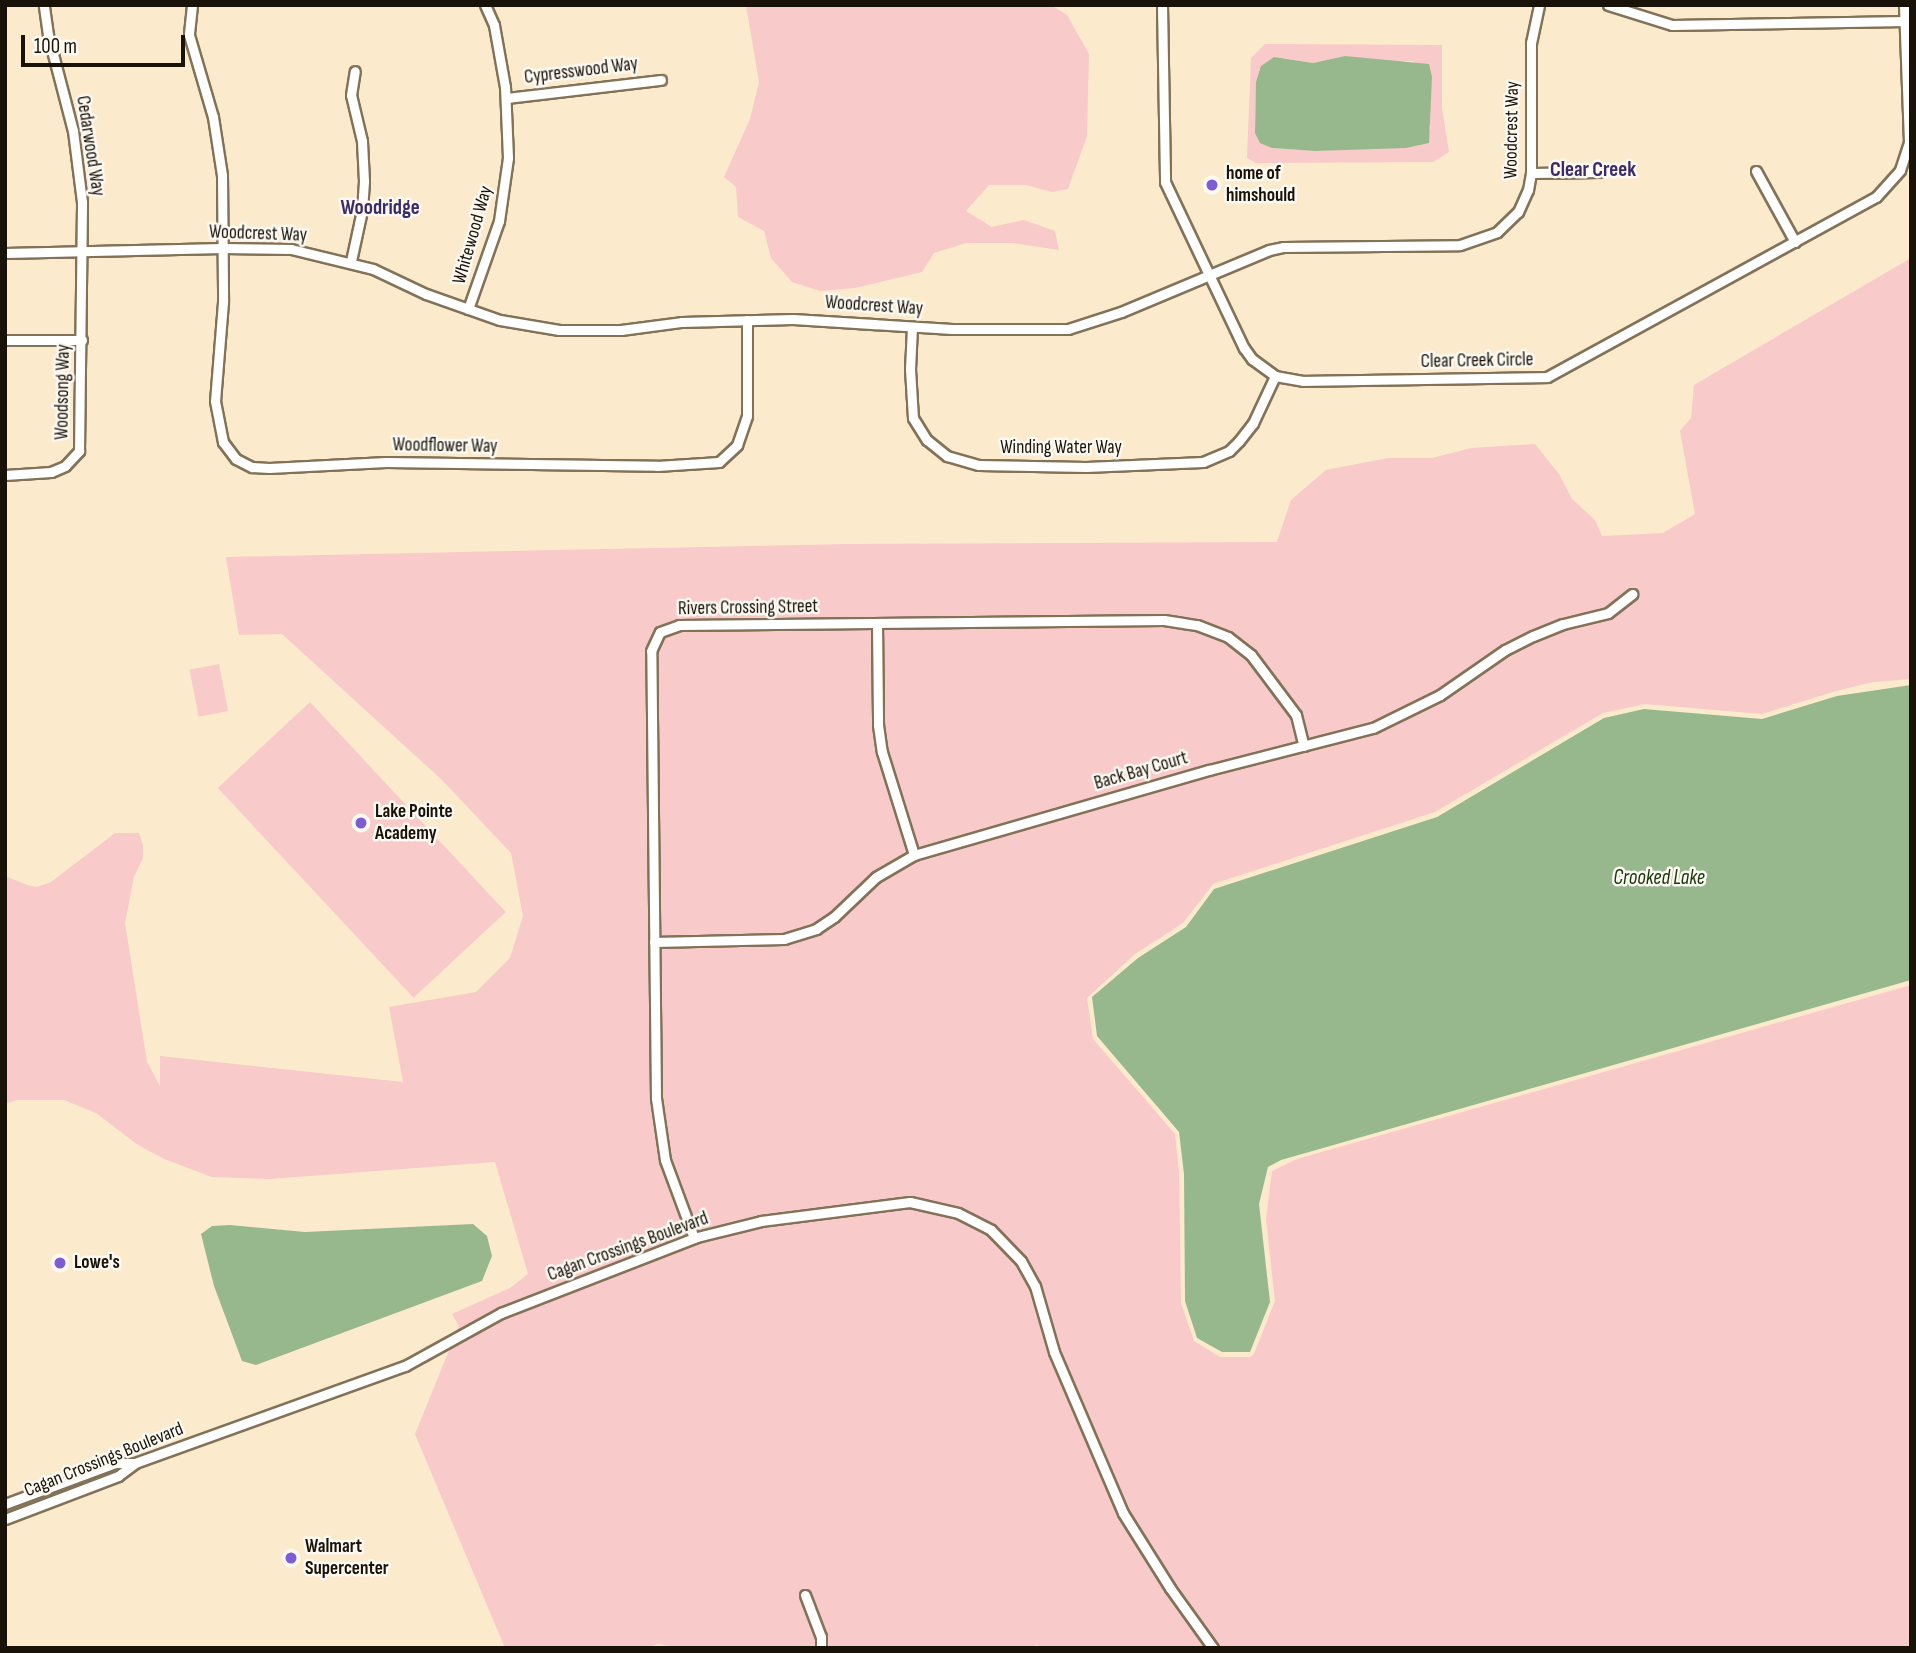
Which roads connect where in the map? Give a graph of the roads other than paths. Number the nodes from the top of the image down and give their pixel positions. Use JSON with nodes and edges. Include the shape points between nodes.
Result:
{"nodes":[{"id":1,"x":44,"y":5,"type":"edge"},
{"id":2,"x":192,"y":5,"type":"edge"},
{"id":3,"x":485,"y":5,"type":"edge"},
{"id":4,"x":1162,"y":5,"type":"edge"},
{"id":5,"x":1539,"y":5,"type":"edge"},
{"id":6,"x":1608,"y":5,"type":"edge"},
{"id":7,"x":1904,"y":5,"type":"edge"},
{"id":8,"x":1906,"y":21,"type":"junction"},
{"id":9,"x":355,"y":71,"type":"dead end"},
{"id":10,"x":660,"y":80,"type":"dead end"},
{"id":11,"x":506,"y":98,"type":"junction"},
{"id":12,"x":1910,"y":122,"type":"edge"},
{"id":13,"x":1756,"y":171,"type":"dead end"},
{"id":14,"x":1598,"y":172,"type":"dead end"},
{"id":15,"x":1531,"y":173,"type":"junction"},
{"id":16,"x":1795,"y":242,"type":"junction"},
{"id":17,"x":223,"y":248,"type":"junction"},
{"id":18,"x":83,"y":252,"type":"junction"},
{"id":19,"x":5,"y":253,"type":"edge"},
{"id":20,"x":351,"y":261,"type":"junction"},
{"id":21,"x":1209,"y":274,"type":"junction"},
{"id":22,"x":468,"y":309,"type":"junction"},
{"id":23,"x":747,"y":320,"type":"junction"},
{"id":24,"x":912,"y":327,"type":"junction"},
{"id":25,"x":5,"y":340,"type":"edge"},
{"id":26,"x":82,"y":340,"type":"junction"},
{"id":27,"x":1275,"y":376,"type":"junction"},
{"id":28,"x":5,"y":475,"type":"edge"},
{"id":29,"x":1632,"y":594,"type":"dead end"},
{"id":30,"x":877,"y":623,"type":"junction"},
{"id":31,"x":1304,"y":746,"type":"junction"},
{"id":32,"x":914,"y":855,"type":"junction"},
{"id":33,"x":654,"y":942,"type":"junction"},
{"id":34,"x":694,"y":1238,"type":"junction"},
{"id":35,"x":135,"y":1463,"type":"junction"},
{"id":36,"x":5,"y":1504,"type":"edge"},
{"id":37,"x":5,"y":1519,"type":"edge"},
{"id":38,"x":806,"y":1595,"type":"dead end"},
{"id":39,"x":821,"y":1648,"type":"edge"},
{"id":40,"x":1213,"y":1648,"type":"edge"}],
"edges":[{"from":1,"to":18,"type":"street","name":"Cedarwood Way","via":[[77,153]]},
{"from":2,"to":17,"type":"street","via":[[189,35],[207,92],[222,175]]},
{"from":3,"to":11,"type":"street","name":"Whitewood Way","via":[[494,25]]},
{"from":4,"to":21,"type":"street","via":[[1165,183]]},
{"from":5,"to":15,"type":"street","name":"Woodcrest Way","via":[[1531,43]]},
{"from":6,"to":8,"type":"street","via":[[1672,25]]},
{"from":7,"to":8,"type":"street","name":"Clear Creek Circle"},
{"from":8,"to":12,"type":"street","name":"Clear Creek Circle"},
{"from":9,"to":20,"type":"street","via":[[351,95],[362,141],[364,181]]},
{"from":10,"to":11,"type":"street","name":"Cypresswood Way"},
{"from":11,"to":22,"type":"street","name":"Whitewood Way","via":[[505,198]]},
{"from":12,"to":16,"type":"street","name":"Clear Creek Circle","via":[[1906,157],[1885,189]]},
{"from":13,"to":16,"type":"street"},
{"from":14,"to":15,"type":"street"},
{"from":15,"to":21,"type":"street","name":"Woodcrest Way","via":[[1517,212],[1503,228],[1484,239],[1460,245],[1283,247]]},
{"from":16,"to":27,"type":"street","name":"Clear Creek Circle","via":[[1547,377],[1303,381]]},
{"from":17,"to":18,"type":"street","name":"Woodcrest Way"},
{"from":17,"to":20,"type":"street","name":"Woodcrest Way","via":[[291,249]]},
{"from":17,"to":23,"type":"street","name":"Woodflower Way","via":[[217,416],[229,452],[252,467],[386,462],[657,467],[719,463],[737,445],[747,416]]},
{"from":18,"to":19,"type":"street","name":"Woodcrest Way"},
{"from":18,"to":26,"type":"street","name":"Woodsong Way"},
{"from":20,"to":22,"type":"street","name":"Woodcrest Way"},
{"from":21,"to":24,"type":"street","name":"Woodcrest Way","via":[[1082,327]]},
{"from":21,"to":27,"type":"street","via":[[1244,348]]},
{"from":22,"to":23,"type":"street","name":"Woodcrest Way","via":[[513,323],[559,330]]},
{"from":23,"to":24,"type":"street","name":"Woodcrest Way","via":[[831,320]]},
{"from":24,"to":27,"type":"street","name":"Winding Water Way","via":[[913,418],[936,449],[958,461],[979,465],[1203,462],[1229,451],[1239,441]]},
{"from":25,"to":26,"type":"street"},
{"from":26,"to":28,"type":"street","name":"Woodsong Way","via":[[79,451],[51,472]]},
{"from":29,"to":31,"type":"street","name":"Back Bay Court","via":[[1608,613],[1563,624],[1505,650],[1407,713],[1373,728]]},
{"from":30,"to":31,"type":"street","name":"Rivers Crossing Street","via":[[1164,620],[1197,625],[1228,637],[1251,655],[1296,715]]},
{"from":30,"to":32,"type":"street","via":[[882,752]]},
{"from":30,"to":33,"type":"street","name":"Rivers Crossing Street","via":[[678,625],[660,632],[651,651]]},
{"from":31,"to":32,"type":"street","name":"Back Bay Court"},
{"from":32,"to":33,"type":"street","name":"Back Bay Court","via":[[876,877],[816,929],[784,939]]},
{"from":33,"to":34,"type":"street","name":"Rivers Crossing Street","via":[[656,1098],[665,1160]]},
{"from":34,"to":35,"type":"street","name":"Cagan Crossings Boulevard","via":[[501,1313],[405,1366]]},
{"from":34,"to":40,"type":"street","name":"Cagan Crossings Boulevard","via":[[761,1221],[910,1202],[950,1209],[991,1230],[1021,1261],[1035,1286],[1054,1352],[1123,1513]]},
{"from":35,"to":36,"type":"street","via":[[115,1463]]},
{"from":35,"to":37,"type":"street","name":"Cagan Crossings Boulevard","via":[[118,1476]]},
{"from":38,"to":39,"type":"street"}]}
